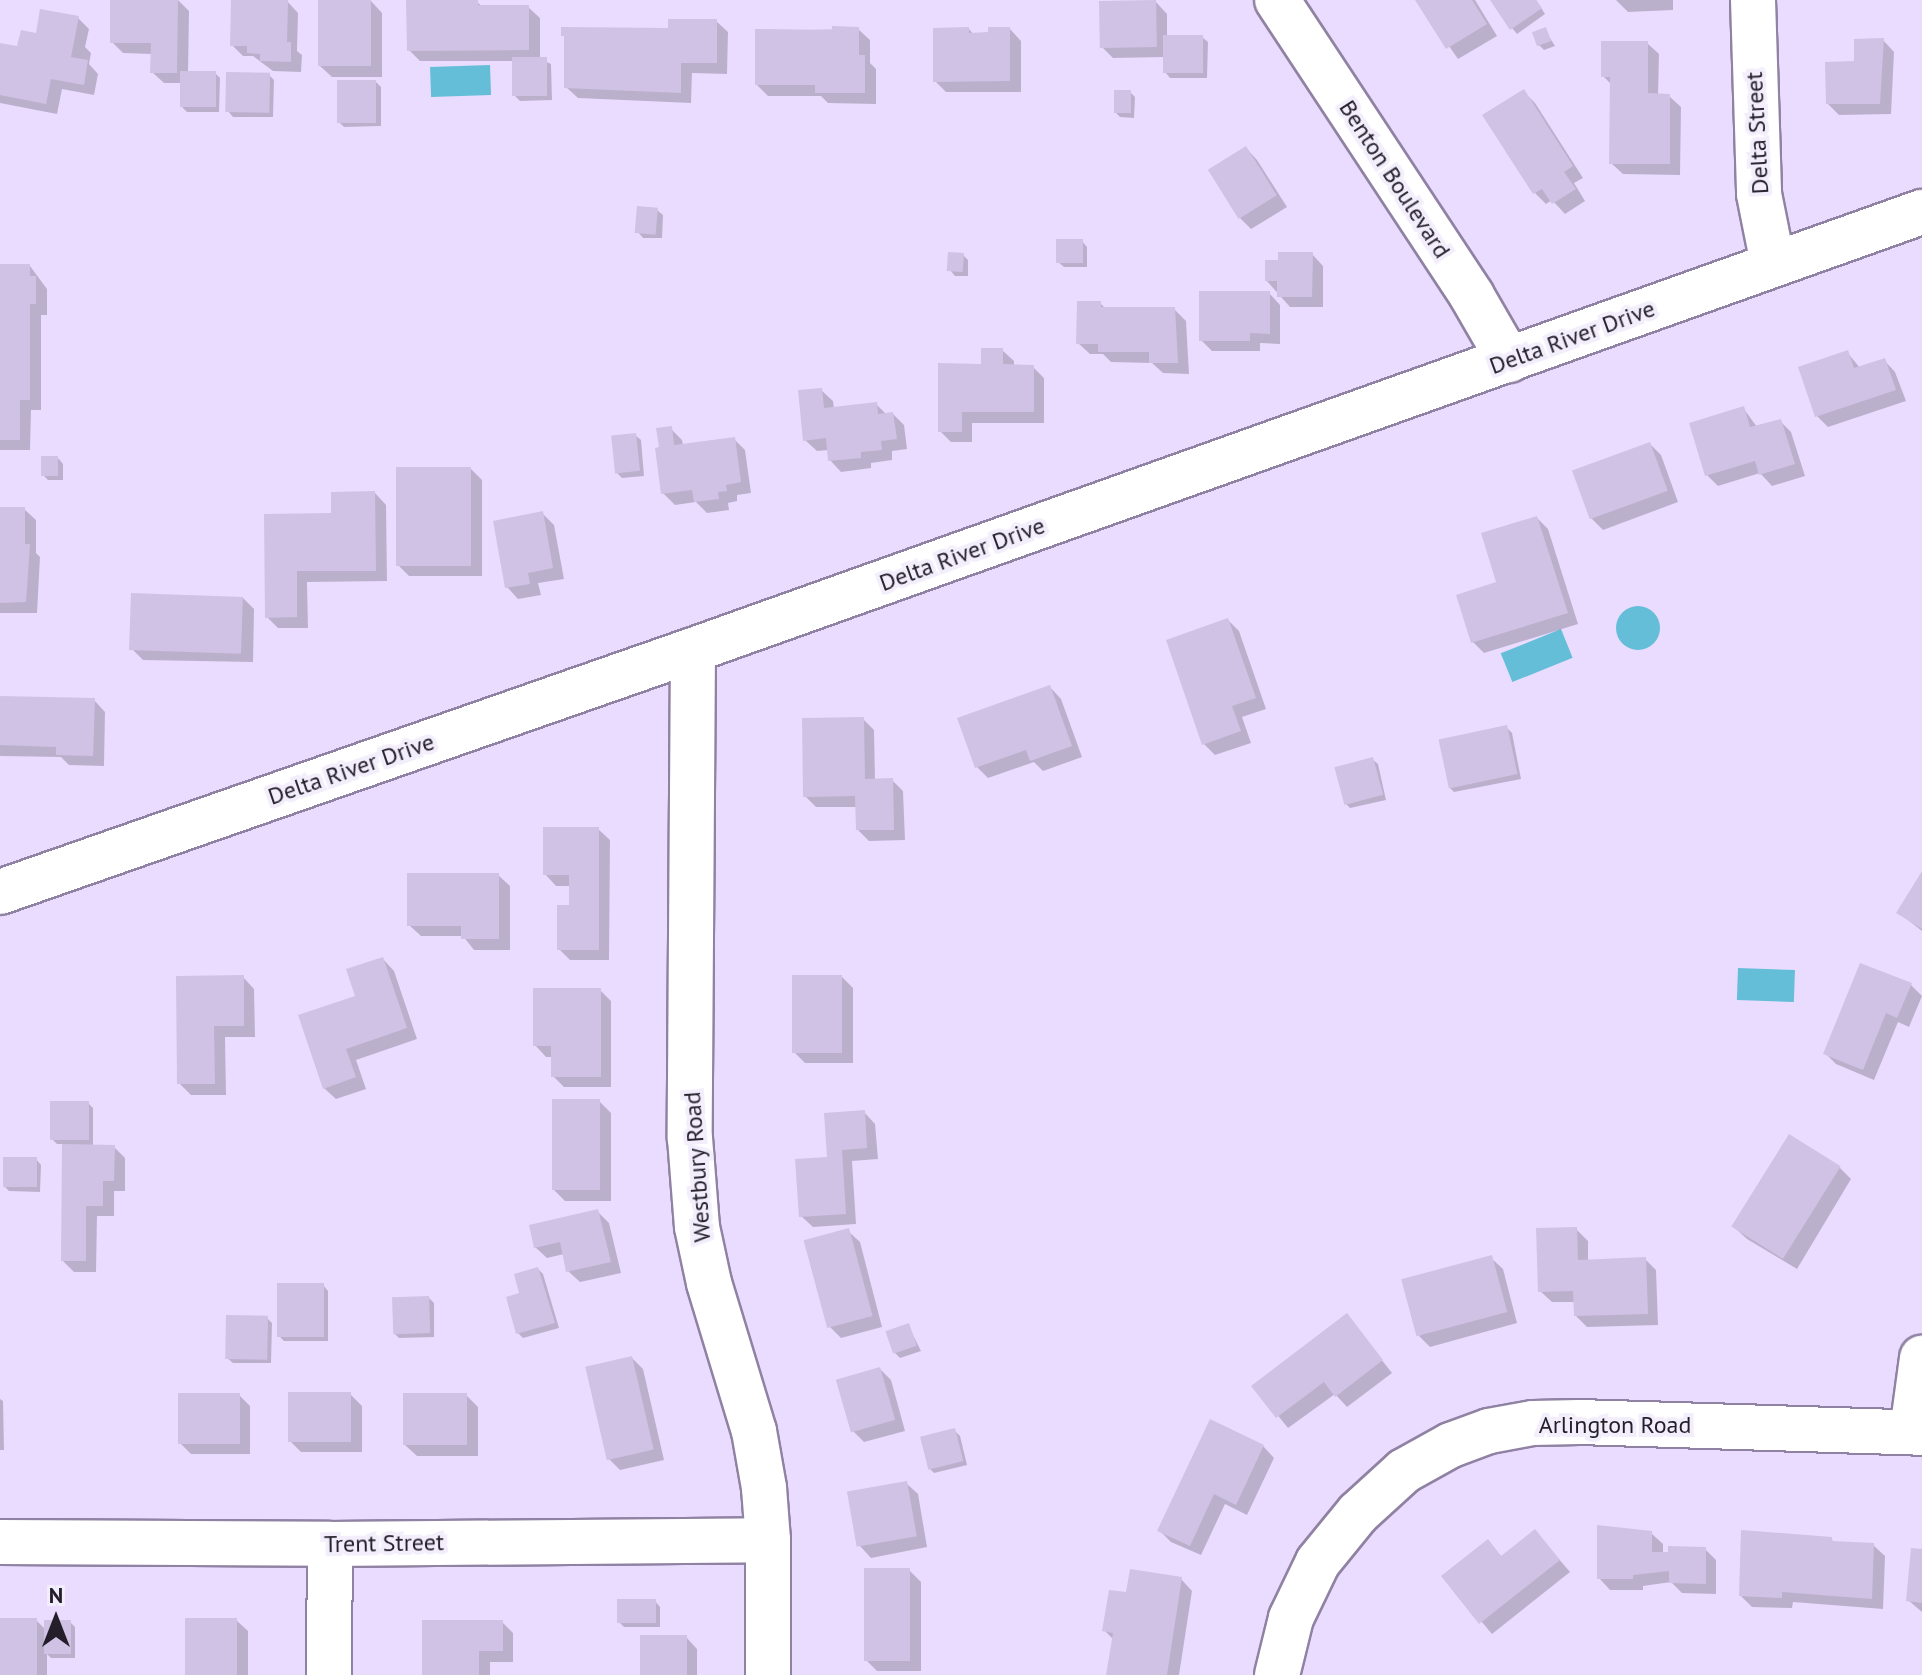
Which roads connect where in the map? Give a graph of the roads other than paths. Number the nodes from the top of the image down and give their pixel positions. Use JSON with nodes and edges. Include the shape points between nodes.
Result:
{"nodes":[{"id":1,"x":1277,"y":0,"type":"edge"},
{"id":2,"x":1753,"y":0,"type":"edge"},
{"id":3,"x":1922,"y":212,"type":"edge"},
{"id":4,"x":1773,"y":264,"type":"junction"},
{"id":5,"x":1509,"y":360,"type":"junction"},
{"id":6,"x":693,"y":650,"type":"junction"},
{"id":7,"x":0,"y":892,"type":"edge"},
{"id":8,"x":1922,"y":1358,"type":"edge"},
{"id":9,"x":1917,"y":1432,"type":"edge"},
{"id":10,"x":768,"y":1540,"type":"junction"},
{"id":11,"x":0,"y":1542,"type":"edge"},
{"id":12,"x":330,"y":1544,"type":"junction"},
{"id":13,"x":329,"y":1675,"type":"edge"},
{"id":14,"x":768,"y":1675,"type":"edge"},
{"id":15,"x":1277,"y":1675,"type":"edge"}],
"edges":[{"from":1,"to":5,"type":"street","name":"Benton Boulevard"},
{"from":2,"to":4,"type":"street","name":"Delta Street","via":[[1759,194]]},
{"from":3,"to":4,"type":"street","name":"Delta River Drive"},
{"from":4,"to":5,"type":"street","name":"Delta River Drive"},
{"from":5,"to":6,"type":"street","name":"Delta River Drive"},
{"from":6,"to":7,"type":"street","name":"Delta River Drive"},
{"from":6,"to":10,"type":"street","name":"Westbury Road","via":[[691,1153],[697,1227],[754,1431]]},
{"from":8,"to":9,"type":"street","name":"Arlington Road"},
{"from":9,"to":15,"type":"street","name":"Arlington Road","via":[[1533,1423],[1451,1445],[1404,1471],[1358,1513],[1318,1562],[1291,1618]]},
{"from":10,"to":12,"type":"street","name":"Trent Street"},
{"from":10,"to":14,"type":"street","name":"Westbury Road"},
{"from":11,"to":12,"type":"street","name":"Trent Street"},
{"from":12,"to":13,"type":"street"}]}
